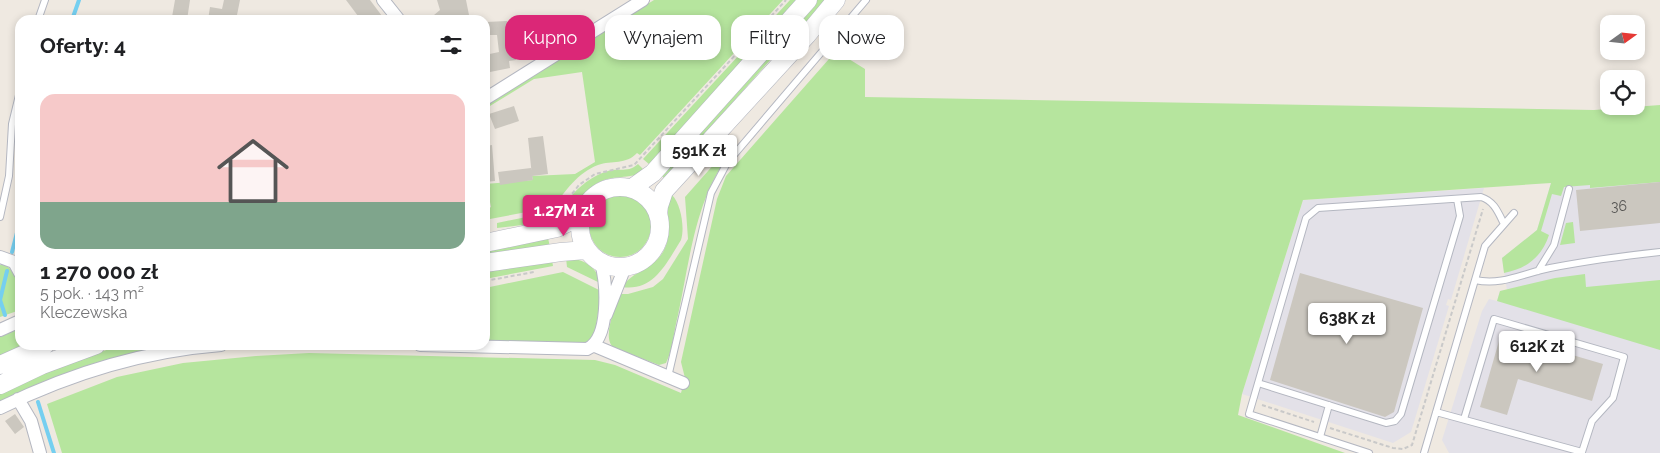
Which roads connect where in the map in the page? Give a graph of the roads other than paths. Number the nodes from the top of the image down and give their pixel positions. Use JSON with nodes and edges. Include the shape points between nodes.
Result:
{"nodes":[{"id":1,"x":45,"y":0,"type":"edge"},
{"id":2,"x":383,"y":0,"type":"edge"},
{"id":3,"x":643,"y":0,"type":"edge"},
{"id":4,"x":808,"y":0,"type":"edge"},
{"id":5,"x":836,"y":0,"type":"edge"},
{"id":6,"x":866,"y":0,"type":"edge"},
{"id":7,"x":40,"y":15,"type":"edge"},
{"id":8,"x":395,"y":15,"type":"edge"},
{"id":9,"x":490,"y":96,"type":"edge"},
{"id":10,"x":15,"y":112,"type":"edge"},
{"id":11,"x":632,"y":188,"type":"junction"},
{"id":12,"x":1569,"y":188,"type":"dead end"},
{"id":13,"x":1457,"y":198,"type":"junction"},
{"id":14,"x":658,"y":214,"type":"junction"},
{"id":15,"x":1514,"y":214,"type":"dead end"},
{"id":16,"x":581,"y":216,"type":"junction"},
{"id":17,"x":0,"y":218,"type":"edge"},
{"id":18,"x":1504,"y":224,"type":"junction"},
{"id":19,"x":490,"y":242,"type":"edge"},
{"id":20,"x":586,"y":250,"type":"junction"},
{"id":21,"x":1660,"y":252,"type":"edge"},
{"id":22,"x":0,"y":257,"type":"edge"},
{"id":23,"x":490,"y":262,"type":"edge"},
{"id":24,"x":601,"y":263,"type":"junction"},
{"id":25,"x":15,"y":264,"type":"edge"},
{"id":26,"x":625,"y":267,"type":"junction"},
{"id":27,"x":1538,"y":272,"type":"junction"},
{"id":28,"x":1475,"y":280,"type":"junction"},
{"id":29,"x":604,"y":319,"type":"junction"},
{"id":30,"x":15,"y":323,"type":"edge"},
{"id":31,"x":0,"y":330,"type":"edge"},
{"id":32,"x":596,"y":346,"type":"junction"},
{"id":33,"x":490,"y":347,"type":"edge"},
{"id":34,"x":34,"y":350,"type":"edge"},
{"id":35,"x":82,"y":350,"type":"edge"},
{"id":36,"x":176,"y":350,"type":"edge"},
{"id":37,"x":0,"y":365,"type":"edge"},
{"id":38,"x":668,"y":377,"type":"junction"},
{"id":39,"x":683,"y":383,"type":"dead end"},
{"id":40,"x":1258,"y":383,"type":"junction"},
{"id":41,"x":0,"y":385,"type":"edge"},
{"id":42,"x":18,"y":399,"type":"junction"},
{"id":43,"x":1329,"y":405,"type":"junction"},
{"id":44,"x":0,"y":408,"type":"edge"},
{"id":45,"x":1436,"y":412,"type":"junction"},
{"id":46,"x":1464,"y":419,"type":"junction"},
{"id":47,"x":1320,"y":437,"type":"junction"},
{"id":48,"x":40,"y":453,"type":"edge"},
{"id":49,"x":1369,"y":453,"type":"edge"},
{"id":50,"x":1424,"y":453,"type":"edge"}],
"edges":[{"from":1,"to":7,"type":"lane"},
{"from":2,"to":8,"type":"street"},
{"from":3,"to":9,"type":"street"},
{"from":4,"to":11,"type":"main road","via":[[653,173]]},
{"from":5,"to":14,"type":"main road","via":[[664,191]]},
{"from":6,"to":38,"type":"lane","via":[[727,163],[718,178],[711,193]]},
{"from":10,"to":17,"type":"lane","via":[[9,176]]},
{"from":11,"to":14,"type":"main road","via":[[648,198]]},
{"from":11,"to":16,"type":"main road","via":[[611,187],[601,191],[588,202]]},
{"from":12,"to":27,"type":"lane","via":[[1554,245]]},
{"from":13,"to":18,"type":"lane","via":[[1488,199]]},
{"from":13,"to":40,"type":"lane","via":[[1318,208],[1311,212],[1306,218]]},
{"from":13,"to":43,"type":"lane","via":[[1460,216],[1401,414],[1395,421],[1386,423]]},
{"from":14,"to":26,"type":"main road","via":[[660,229],[654,248],[646,258]]},
{"from":15,"to":18,"type":"lane"},
{"from":16,"to":19,"type":"main road","via":[[557,228]]},
{"from":16,"to":20,"type":"main road","via":[[580,234]]},
{"from":18,"to":28,"type":"lane","via":[[1486,246]]},
{"from":20,"to":23,"type":"main road"},
{"from":20,"to":24,"type":"main road"},
{"from":21,"to":27,"type":"lane"},
{"from":22,"to":25,"type":"street"},
{"from":24,"to":26,"type":"main road"},
{"from":24,"to":29,"type":"street","via":[[605,287]]},
{"from":26,"to":29,"type":"street"},
{"from":27,"to":28,"type":"lane","via":[[1506,281],[1487,283]]},
{"from":28,"to":45,"type":"lane"},
{"from":29,"to":32,"type":"street"},
{"from":30,"to":31,"type":"street"},
{"from":32,"to":33,"type":"street","via":[[587,349]]},
{"from":32,"to":38,"type":"street"},
{"from":34,"to":37,"type":"main road"},
{"from":35,"to":41,"type":"main road"},
{"from":36,"to":42,"type":"street","via":[[78,375]]},
{"from":38,"to":39,"type":"street"},
{"from":40,"to":43,"type":"lane"},
{"from":40,"to":47,"type":"lane","via":[[1249,414]]},
{"from":42,"to":44,"type":"street"},
{"from":42,"to":48,"type":"street","via":[[31,421]]},
{"from":43,"to":47,"type":"lane"},
{"from":45,"to":46,"type":"lane"},
{"from":45,"to":50,"type":"lane"},
{"from":46,"to":46,"type":"lane","via":[[1582,452],[1592,421],[1613,398],[1624,357],[1494,319]]},
{"from":47,"to":49,"type":"lane"}]}
